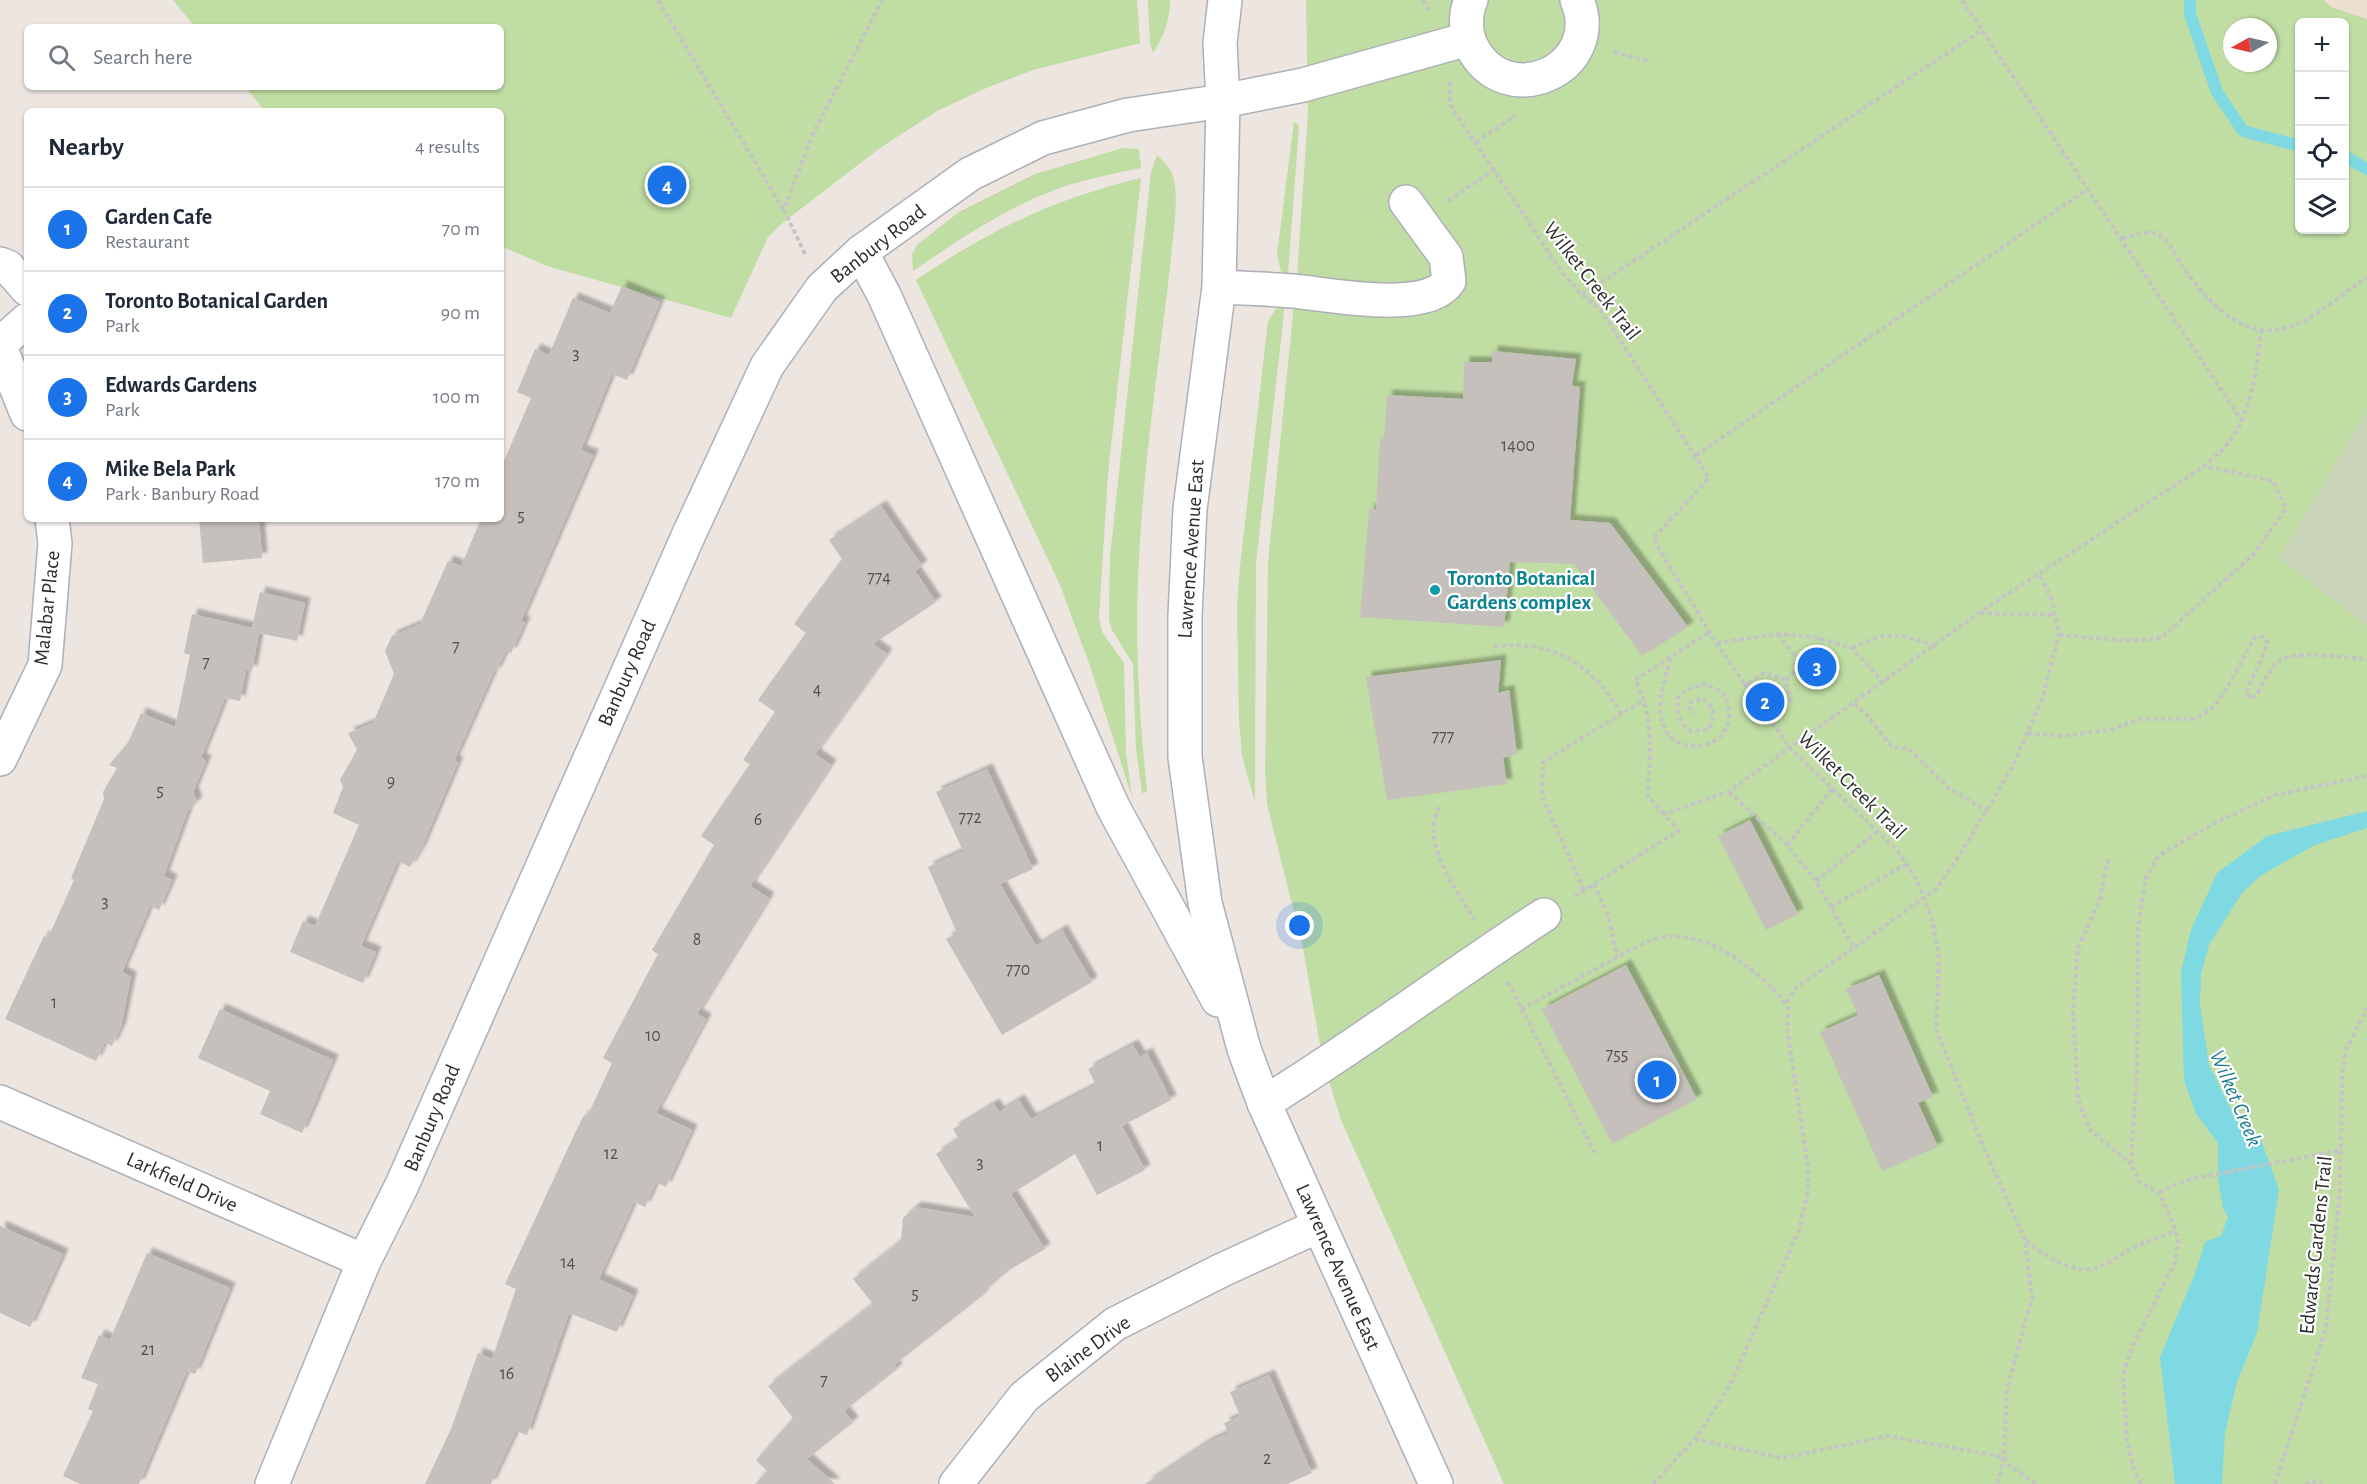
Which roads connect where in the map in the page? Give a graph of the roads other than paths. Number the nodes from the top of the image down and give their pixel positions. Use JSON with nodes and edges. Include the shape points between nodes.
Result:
{"nodes":[{"id":1,"x":1209,"y":0,"type":"edge"},
{"id":2,"x":1225,"y":0,"type":"edge"},
{"id":3,"x":1471,"y":0,"type":"edge"},
{"id":4,"x":1577,"y":0,"type":"edge"},
{"id":5,"x":1468,"y":39,"type":"junction"},
{"id":6,"x":1220,"y":43,"type":"junction"},
{"id":7,"x":1223,"y":101,"type":"junction"},
{"id":8,"x":1413,"y":211,"type":"road end"},
{"id":9,"x":861,"y":252,"type":"junction"},
{"id":10,"x":0,"y":264,"type":"edge"},
{"id":11,"x":24,"y":286,"type":"edge"},
{"id":12,"x":1219,"y":287,"type":"junction"},
{"id":13,"x":24,"y":323,"type":"edge"},
{"id":14,"x":0,"y":346,"type":"edge"},
{"id":15,"x":24,"y":406,"type":"edge"},
{"id":16,"x":52,"y":522,"type":"edge"},
{"id":17,"x":0,"y":759,"type":"edge"},
{"id":18,"x":1544,"y":915,"type":"road end"},
{"id":19,"x":1244,"y":1049,"type":"junction"},
{"id":20,"x":0,"y":1102,"type":"edge"},
{"id":21,"x":1264,"y":1103,"type":"junction"},
{"id":22,"x":1318,"y":1226,"type":"junction"},
{"id":23,"x":364,"y":1262,"type":"junction"},
{"id":24,"x":272,"y":1484,"type":"edge"},
{"id":25,"x":956,"y":1484,"type":"edge"},
{"id":26,"x":1436,"y":1484,"type":"edge"}],
"edges":[{"from":1,"to":6,"type":"street","name":"Lawrence Avenue East"},
{"from":2,"to":6,"type":"street","name":"Lawrence Avenue East"},
{"from":3,"to":5,"type":"street","via":[[1466,21]]},
{"from":4,"to":5,"type":"street","via":[[1583,26],[1579,44],[1570,59],[1540,79],[1510,79],[1496,74],[1484,65]]},
{"from":5,"to":7,"type":"street","name":"Banbury Road","via":[[1303,86]]},
{"from":6,"to":7,"type":"street","name":"Lawrence Avenue East"},
{"from":7,"to":9,"type":"street","name":"Banbury Road","via":[[1128,115],[1043,138],[970,174]]},
{"from":7,"to":12,"type":"street","name":"Lawrence Avenue East"},
{"from":8,"to":12,"type":"street","via":[[1439,246],[1450,272],[1446,286],[1430,294],[1383,300]]},
{"from":9,"to":19,"type":"street","name":"Lawrence Avenue East","via":[[889,305],[1113,807]]},
{"from":9,"to":23,"type":"street","name":"Banbury Road","via":[[822,288],[767,366],[402,1185]]},
{"from":10,"to":11,"type":"street","via":[[8,267]]},
{"from":12,"to":19,"type":"street","name":"Lawrence Avenue East","via":[[1190,509],[1185,757],[1205,903]]},
{"from":13,"to":14,"type":"street"},
{"from":14,"to":15,"type":"street"},
{"from":16,"to":17,"type":"street","name":"Malabar Place","via":[[55,543],[45,665]]},
{"from":18,"to":21,"type":"street"},
{"from":19,"to":21,"type":"street","name":"Lawrence Avenue East"},
{"from":20,"to":23,"type":"street","name":"Larkfield Drive"},
{"from":21,"to":22,"type":"street","name":"Lawrence Avenue East"},
{"from":22,"to":25,"type":"street","name":"Blaine Drive","via":[[1114,1324],[1024,1397]]},
{"from":22,"to":26,"type":"street","name":"Lawrence Avenue East"},
{"from":23,"to":24,"type":"street","name":"Banbury Road"}]}
